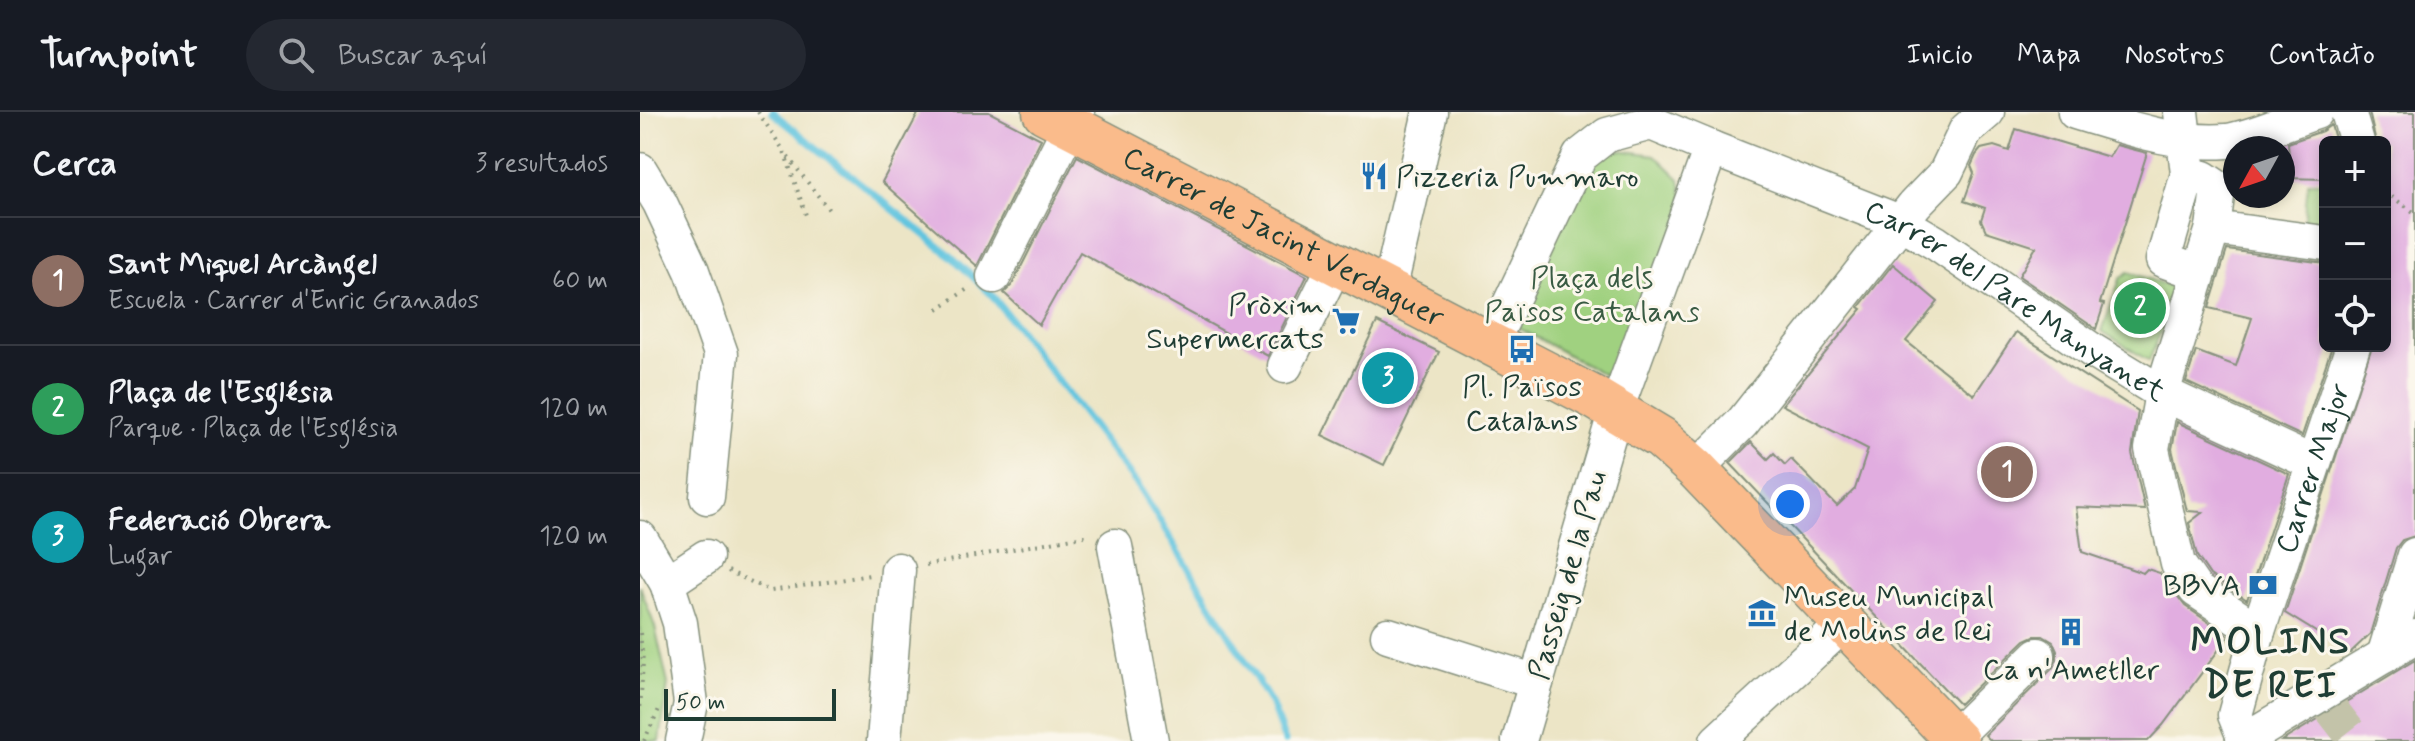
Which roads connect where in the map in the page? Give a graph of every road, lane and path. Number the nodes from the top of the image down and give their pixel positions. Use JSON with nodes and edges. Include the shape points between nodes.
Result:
{"nodes":[{"id":1,"x":758,"y":112,"type":"edge"},
{"id":2,"x":1430,"y":112,"type":"edge"},
{"id":3,"x":1987,"y":112,"type":"edge"},
{"id":4,"x":2075,"y":112,"type":"edge"},
{"id":5,"x":2316,"y":112,"type":"edge"},
{"id":6,"x":2348,"y":112,"type":"edge"},
{"id":7,"x":1064,"y":117,"type":"edge"},
{"id":8,"x":2355,"y":136,"type":"edge"},
{"id":9,"x":1711,"y":148,"type":"junction"},
{"id":10,"x":2192,"y":149,"type":"edge"},
{"id":11,"x":784,"y":151,"type":"junction"},
{"id":12,"x":640,"y":170,"type":"edge"},
{"id":13,"x":1946,"y":172,"type":"junction"},
{"id":14,"x":2391,"y":196,"type":"edge"},
{"id":15,"x":829,"y":210,"type":"dead end"},
{"id":16,"x":2415,"y":213,"type":"edge"},
{"id":17,"x":807,"y":218,"type":"dead end"},
{"id":18,"x":1902,"y":223,"type":"junction"},
{"id":19,"x":2213,"y":228,"type":"junction"},
{"id":20,"x":2319,"y":242,"type":"edge"},
{"id":21,"x":1936,"y":243,"type":"junction"},
{"id":22,"x":1335,"y":265,"type":"junction"},
{"id":23,"x":2199,"y":273,"type":"junction"},
{"id":24,"x":980,"y":284,"type":"joint"},
{"id":25,"x":1389,"y":291,"type":"junction"},
{"id":26,"x":938,"y":309,"type":"dead end"},
{"id":27,"x":1490,"y":346,"type":"junction"},
{"id":28,"x":2351,"y":352,"type":"edge"},
{"id":29,"x":1285,"y":366,"type":"dead end"},
{"id":30,"x":2162,"y":393,"type":"junction"},
{"id":31,"x":1616,"y":410,"type":"junction"},
{"id":32,"x":2313,"y":463,"type":"junction"},
{"id":33,"x":1696,"y":469,"type":"junction"},
{"id":34,"x":707,"y":497,"type":"dead end"},
{"id":35,"x":640,"y":538,"type":"edge"},
{"id":36,"x":1115,"y":546,"type":"dead end"},
{"id":37,"x":2415,"y":555,"type":"edge"},
{"id":38,"x":706,"y":557,"type":"dead end"},
{"id":39,"x":898,"y":570,"type":"dead end"},
{"id":40,"x":667,"y":583,"type":"junction"},
{"id":41,"x":2415,"y":592,"type":"edge"},
{"id":42,"x":1844,"y":624,"type":"junction"},
{"id":43,"x":2415,"y":629,"type":"edge"},
{"id":44,"x":2258,"y":631,"type":"junction"},
{"id":45,"x":640,"y":633,"type":"edge"},
{"id":46,"x":1436,"y":634,"type":"dead end"},
{"id":47,"x":1388,"y":635,"type":"dead end"},
{"id":48,"x":2415,"y":637,"type":"edge"},
{"id":49,"x":2038,"y":655,"type":"dead end"},
{"id":50,"x":2384,"y":656,"type":"junction"},
{"id":51,"x":1538,"y":675,"type":"junction"},
{"id":52,"x":662,"y":702,"type":"dead end"},
{"id":53,"x":640,"y":711,"type":"edge"},
{"id":54,"x":1956,"y":739,"type":"edge"},
{"id":55,"x":2244,"y":740,"type":"edge"},
{"id":56,"x":644,"y":741,"type":"edge"},
{"id":57,"x":683,"y":741,"type":"edge"},
{"id":58,"x":884,"y":741,"type":"edge"},
{"id":59,"x":1151,"y":741,"type":"edge"},
{"id":60,"x":1519,"y":741,"type":"edge"},
{"id":61,"x":1717,"y":741,"type":"edge"}],
"edges":[{"from":1,"to":11,"type":"path"},
{"from":2,"to":25,"type":"street"},
{"from":3,"to":13,"type":"street","via":[[1966,130]]},
{"from":4,"to":10,"type":"street"},
{"from":5,"to":10,"type":"street"},
{"from":6,"to":8,"type":"street"},
{"from":7,"to":22,"type":"main road","name":"Carrer de Jacint Verdaguer"},
{"from":7,"to":24,"type":"street"},
{"from":9,"to":18,"type":"street","name":"Carrer del Pare Manyanet"},
{"from":9,"to":27,"type":"street","via":[[1651,123],[1607,135],[1580,156]]},
{"from":9,"to":31,"type":"street"},
{"from":10,"to":19,"type":"street","via":[[2218,188]]},
{"from":10,"to":23,"type":"street","via":[[2163,260]]},
{"from":11,"to":15,"type":"path"},
{"from":11,"to":17,"type":"path"},
{"from":12,"to":34,"type":"street","via":[[692,271],[721,354]]},
{"from":13,"to":18,"type":"street"},
{"from":13,"to":21,"type":"street"},
{"from":14,"to":16,"type":"path"},
{"from":18,"to":21,"type":"street","name":"Carrer del Pare Manyanet"},
{"from":18,"to":33,"type":"street","via":[[1742,423]]},
{"from":19,"to":20,"type":"street"},
{"from":19,"to":23,"type":"street"},
{"from":21,"to":30,"type":"street","name":"Carrer del Pare Manyanet"},
{"from":22,"to":25,"type":"main road","name":"Carrer de Jacint Verdaguer"},
{"from":22,"to":29,"type":"street"},
{"from":23,"to":30,"type":"street"},
{"from":24,"to":26,"type":"path"},
{"from":25,"to":27,"type":"main road","name":"Carrer de Jacint Verdaguer"},
{"from":27,"to":31,"type":"main road","name":"Carrer de Jacint Verdaguer"},
{"from":28,"to":32,"type":"street","name":"Carrer Major"},
{"from":30,"to":32,"type":"street","name":"Carrer del Pare Manyanet"},
{"from":30,"to":44,"type":"street","via":[[2152,449],[2178,564],[2196,590]]},
{"from":31,"to":33,"type":"main road","name":"Carrer de Jacint Verdaguer","via":[[1661,438]]},
{"from":31,"to":51,"type":"street","name":"Passeig de la Pau","via":[[1609,482]]},
{"from":32,"to":44,"type":"street","name":"Carrer Major"},
{"from":33,"to":42,"type":"main road","name":"Carrer de Jacint Verdaguer"},
{"from":35,"to":40,"type":"street"},
{"from":36,"to":59,"type":"street"},
{"from":37,"to":50,"type":"street"},
{"from":38,"to":40,"type":"street"},
{"from":39,"to":58,"type":"street"},
{"from":40,"to":57,"type":"street","via":[[680,623],[691,703]]},
{"from":41,"to":43,"type":"street","via":[[2411,587],[2393,643]]},
{"from":42,"to":54,"type":"main road","name":"Carrer de Jacint Verdaguer"},
{"from":42,"to":61,"type":"street"},
{"from":44,"to":55,"type":"street","name":"Carrer Major","via":[[2235,715]]},
{"from":45,"to":53,"type":"path"},
{"from":46,"to":51,"type":"street"},
{"from":47,"to":51,"type":"street"},
{"from":48,"to":50,"type":"street"},
{"from":49,"to":54,"type":"street","name":"Carrer de Jacint Verdaguer"},
{"from":50,"to":55,"type":"street","via":[[2324,700]]},
{"from":51,"to":60,"type":"street","name":"Passeig de la Pau"},
{"from":52,"to":56,"type":"path"}]}
